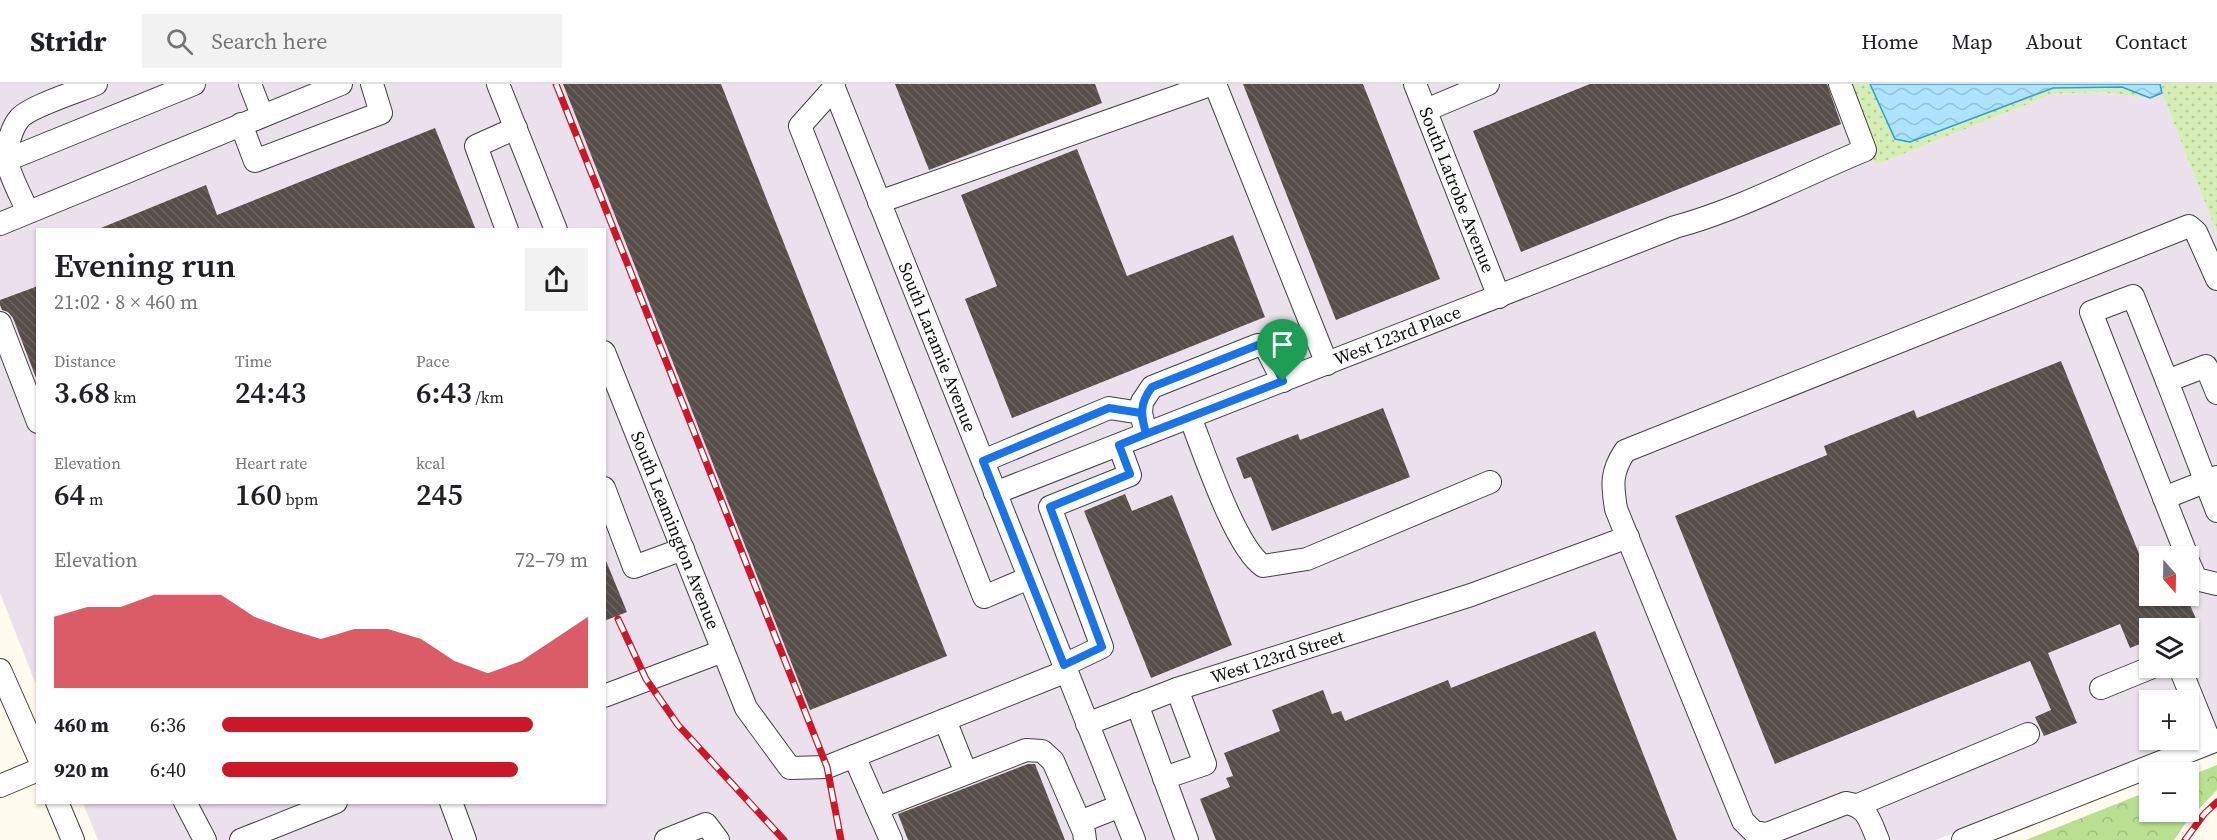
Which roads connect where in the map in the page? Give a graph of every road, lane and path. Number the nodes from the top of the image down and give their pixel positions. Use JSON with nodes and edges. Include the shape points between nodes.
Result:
{"nodes":[{"id":1,"x":96,"y":84,"type":"edge"},
{"id":2,"x":194,"y":84,"type":"edge"},
{"id":3,"x":250,"y":84,"type":"edge"},
{"id":4,"x":341,"y":84,"type":"edge"},
{"id":5,"x":372,"y":84,"type":"edge"},
{"id":6,"x":498,"y":84,"type":"edge"},
{"id":7,"x":1214,"y":84,"type":"edge"},
{"id":8,"x":1415,"y":84,"type":"edge"},
{"id":9,"x":1488,"y":84,"type":"edge"},
{"id":10,"x":1840,"y":84,"type":"edge"},
{"id":11,"x":834,"y":86,"type":"edge"},
{"id":12,"x":1426,"y":110,"type":"junction"},
{"id":13,"x":262,"y":115,"type":"junction"},
{"id":14,"x":241,"y":124,"type":"junction"},
{"id":15,"x":516,"y":128,"type":"junction"},
{"id":16,"x":8,"y":160,"type":"junction"},
{"id":17,"x":879,"y":202,"type":"junction"},
{"id":18,"x":28,"y":213,"type":"junction"},
{"id":19,"x":0,"y":224,"type":"edge"},
{"id":20,"x":506,"y":228,"type":"edge"},
{"id":21,"x":555,"y":228,"type":"edge"},
{"id":22,"x":2217,"y":279,"type":"edge"},
{"id":23,"x":1499,"y":297,"type":"junction"},
{"id":24,"x":0,"y":322,"type":"edge"},
{"id":25,"x":606,"y":357,"type":"edge"},
{"id":26,"x":1327,"y":364,"type":"junction"},
{"id":27,"x":1283,"y":381,"type":"junction"},
{"id":28,"x":2167,"y":381,"type":"junction"},
{"id":29,"x":2217,"y":393,"type":"edge"},
{"id":30,"x":36,"y":417,"type":"edge"},
{"id":31,"x":1190,"y":417,"type":"junction"},
{"id":32,"x":1144,"y":423,"type":"junction"},
{"id":33,"x":1119,"y":445,"type":"junction"},
{"id":34,"x":983,"y":461,"type":"junction"},
{"id":35,"x":2211,"y":479,"type":"edge"},
{"id":36,"x":1490,"y":482,"type":"dead end"},
{"id":37,"x":606,"y":493,"type":"edge"},
{"id":38,"x":996,"y":493,"type":"junction"},
{"id":39,"x":2164,"y":498,"type":"junction"},
{"id":40,"x":2217,"y":511,"type":"edge"},
{"id":41,"x":1628,"y":537,"type":"junction"},
{"id":42,"x":2183,"y":546,"type":"edge"},
{"id":43,"x":683,"y":549,"type":"junction"},
{"id":44,"x":1029,"y":578,"type":"junction"},
{"id":45,"x":2199,"y":580,"type":"edge"},
{"id":46,"x":2217,"y":584,"type":"edge"},
{"id":47,"x":723,"y":651,"type":"junction"},
{"id":48,"x":1065,"y":668,"type":"junction"},
{"id":49,"x":0,"y":670,"type":"edge"},
{"id":50,"x":2139,"y":672,"type":"edge"},
{"id":51,"x":2185,"y":678,"type":"edge"},
{"id":52,"x":2101,"y":688,"type":"dead end"},
{"id":53,"x":1177,"y":689,"type":"junction"},
{"id":54,"x":606,"y":695,"type":"edge"},
{"id":55,"x":1137,"y":704,"type":"junction"},
{"id":56,"x":945,"y":720,"type":"junction"},
{"id":57,"x":1087,"y":724,"type":"junction"},
{"id":58,"x":2028,"y":734,"type":"dead end"},
{"id":59,"x":2214,"y":741,"type":"edge"},
{"id":60,"x":36,"y":751,"type":"edge"},
{"id":61,"x":854,"y":756,"type":"junction"},
{"id":62,"x":36,"y":771,"type":"edge"},
{"id":63,"x":966,"y":773,"type":"junction"},
{"id":64,"x":1164,"y":778,"type":"junction"},
{"id":65,"x":0,"y":786,"type":"edge"},
{"id":66,"x":58,"y":804,"type":"edge"},
{"id":67,"x":186,"y":804,"type":"edge"},
{"id":68,"x":331,"y":804,"type":"edge"},
{"id":69,"x":453,"y":804,"type":"edge"},
{"id":70,"x":1858,"y":805,"type":"junction"},
{"id":71,"x":1120,"y":806,"type":"junction"},
{"id":72,"x":877,"y":808,"type":"junction"},
{"id":73,"x":1082,"y":831,"type":"edge"},
{"id":74,"x":73,"y":840,"type":"edge"},
{"id":75,"x":205,"y":840,"type":"edge"},
{"id":76,"x":241,"y":840,"type":"edge"},
{"id":77,"x":465,"y":840,"type":"edge"},
{"id":78,"x":666,"y":840,"type":"edge"},
{"id":79,"x":718,"y":840,"type":"edge"},
{"id":80,"x":891,"y":840,"type":"edge"},
{"id":81,"x":1134,"y":840,"type":"edge"},
{"id":82,"x":1187,"y":840,"type":"edge"},
{"id":83,"x":1878,"y":840,"type":"edge"},
{"id":84,"x":1963,"y":840,"type":"edge"}],
"edges":[{"from":1,"to":16,"type":"street","via":[[19,119]]},
{"from":2,"to":16,"type":"street"},
{"from":3,"to":13,"type":"street"},
{"from":4,"to":13,"type":"street"},
{"from":5,"to":14,"type":"street","via":[[381,113],[255,161]]},
{"from":6,"to":15,"type":"street"},
{"from":7,"to":17,"type":"street"},
{"from":7,"to":26,"type":"street"},
{"from":8,"to":12,"type":"street","name":"South Latrobe Avenue"},
{"from":9,"to":12,"type":"street"},
{"from":10,"to":23,"type":"street","name":"West 123rd Place","via":[[1865,150],[1786,185]]},
{"from":11,"to":17,"type":"street","name":"South Laramie Avenue"},
{"from":11,"to":44,"type":"street","via":[[800,126],[984,597]]},
{"from":12,"to":23,"type":"street","name":"South Latrobe Avenue"},
{"from":13,"to":14,"type":"street"},
{"from":14,"to":18,"type":"street"},
{"from":15,"to":20,"type":"street","via":[[476,146]]},
{"from":15,"to":21,"type":"street"},
{"from":16,"to":18,"type":"street"},
{"from":17,"to":34,"type":"street","name":"South Laramie Avenue"},
{"from":18,"to":19,"type":"street"},
{"from":22,"to":41,"type":"street","via":[[2196,232],[2189,226],[1625,451],[1615,466],[1612,488]]},
{"from":23,"to":26,"type":"street","name":"West 123rd Place"},
{"from":24,"to":30,"type":"street"},
{"from":25,"to":43,"type":"street","name":"South Leamington Avenue"},
{"from":26,"to":27,"type":"street","name":"West 123rd Place"},
{"from":27,"to":31,"type":"street","name":"West 123rd Place"},
{"from":27,"to":32,"type":"street","via":[[1265,346],[1258,345],[1152,387],[1142,402]]},
{"from":28,"to":29,"type":"street","via":[[2206,366]]},
{"from":28,"to":35,"type":"street"},
{"from":28,"to":39,"type":"street","via":[[2133,296],[2091,312]]},
{"from":31,"to":32,"type":"street","name":"West 123rd Place"},
{"from":31,"to":36,"type":"street","via":[[1238,535],[1263,566],[1306,559]]},
{"from":32,"to":33,"type":"street","name":"West 123rd Place"},
{"from":32,"to":34,"type":"street","via":[[1109,408]]},
{"from":33,"to":38,"type":"street","name":"West 123rd Place"},
{"from":33,"to":48,"type":"street","via":[[1130,474],[1050,507],[1102,647]]},
{"from":34,"to":38,"type":"street","name":"South Laramie Avenue"},
{"from":35,"to":39,"type":"street"},
{"from":35,"to":40,"type":"street"},
{"from":37,"to":43,"type":"street","via":[[634,567]]},
{"from":38,"to":44,"type":"street","name":"South Laramie Avenue"},
{"from":39,"to":42,"type":"street"},
{"from":41,"to":53,"type":"street","name":"West 123rd Street","via":[[1472,595]]},
{"from":41,"to":70,"type":"street","via":[[1743,821],[1754,832],[1767,834],[1846,804]]},
{"from":43,"to":47,"type":"street","name":"South Leamington Avenue"},
{"from":44,"to":48,"type":"street","name":"South Laramie Avenue"},
{"from":45,"to":46,"type":"street"},
{"from":47,"to":54,"type":"street"},
{"from":47,"to":61,"type":"street","name":"South Leamington Avenue","via":[[746,708],[790,768],[827,767]]},
{"from":48,"to":56,"type":"street"},
{"from":48,"to":57,"type":"street","name":"South Laramie Avenue"},
{"from":49,"to":60,"type":"street"},
{"from":50,"to":52,"type":"street"},
{"from":51,"to":59,"type":"street"},
{"from":53,"to":55,"type":"street","name":"West 123rd Street"},
{"from":53,"to":64,"type":"street","via":[[1205,764]]},
{"from":55,"to":57,"type":"street","name":"West 123rd Street"},
{"from":55,"to":64,"type":"street"},
{"from":56,"to":61,"type":"street"},
{"from":56,"to":63,"type":"street"},
{"from":57,"to":71,"type":"street","name":"South Laramie Avenue"},
{"from":58,"to":70,"type":"street"},
{"from":59,"to":84,"type":"street"},
{"from":61,"to":72,"type":"street"},
{"from":62,"to":65,"type":"street"},
{"from":63,"to":72,"type":"street"},
{"from":63,"to":73,"type":"street","via":[[1026,750],[1042,751],[1053,761]]},
{"from":64,"to":82,"type":"street"},
{"from":66,"to":74,"type":"street"},
{"from":67,"to":75,"type":"street"},
{"from":68,"to":76,"type":"street"},
{"from":69,"to":77,"type":"street"},
{"from":70,"to":83,"type":"street"},
{"from":71,"to":73,"type":"street"},
{"from":71,"to":81,"type":"street","name":"South Laramie Avenue"},
{"from":72,"to":80,"type":"street"},
{"from":78,"to":79,"type":"street","via":[[706,824]]}]}
